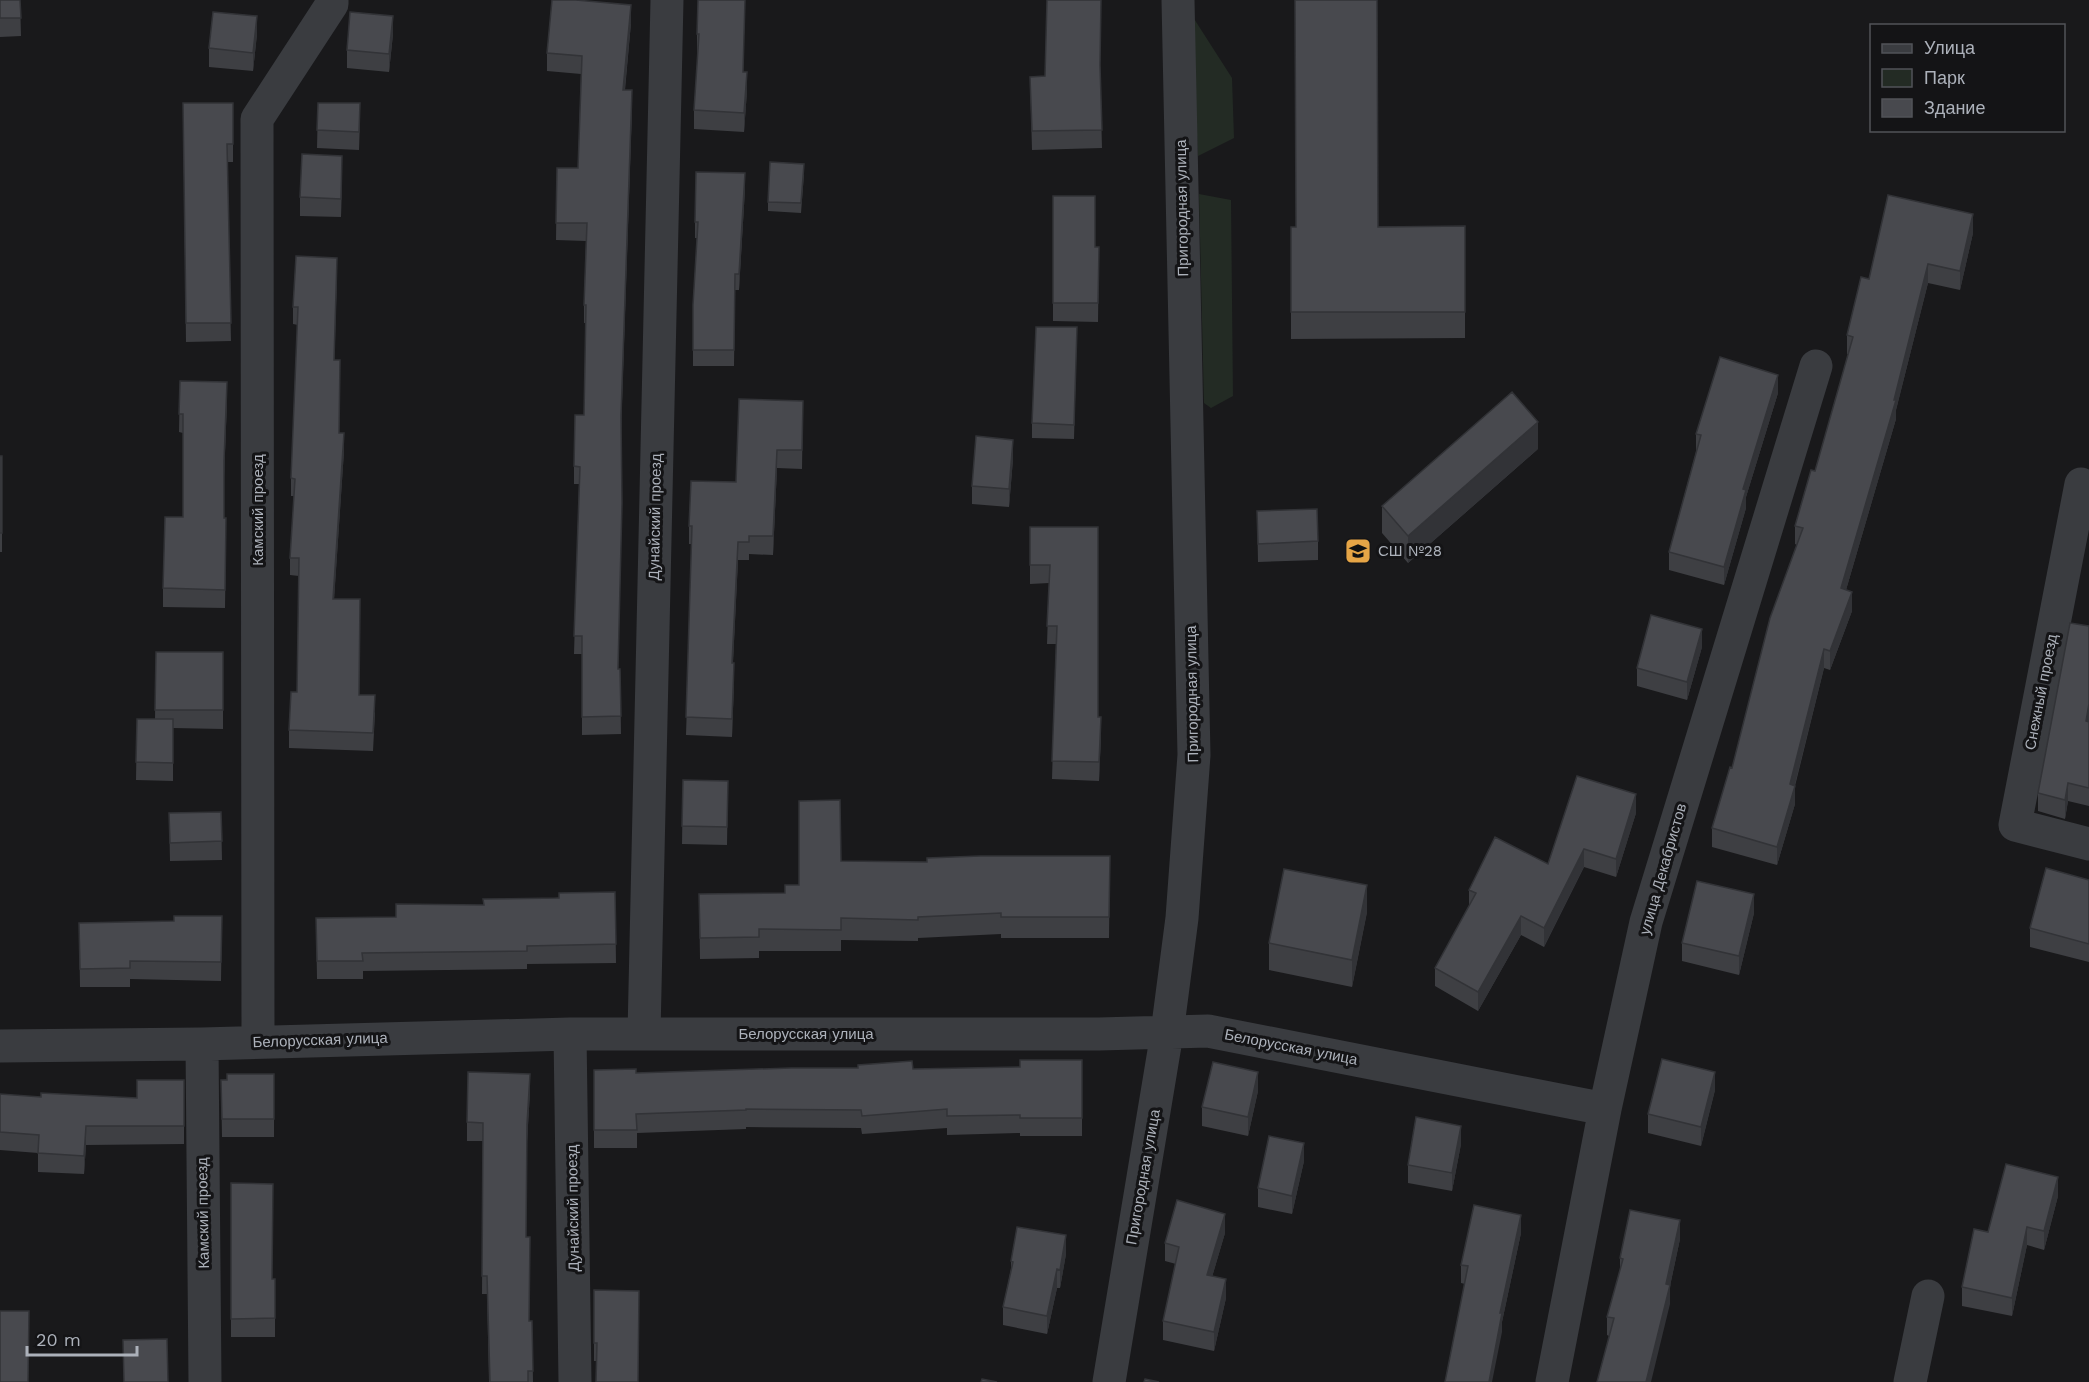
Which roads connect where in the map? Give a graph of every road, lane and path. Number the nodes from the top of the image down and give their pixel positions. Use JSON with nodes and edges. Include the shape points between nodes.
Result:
{"nodes":[{"id":1,"x":332,"y":0,"type":"edge"},
{"id":2,"x":667,"y":0,"type":"edge"},
{"id":3,"x":1178,"y":0,"type":"edge"},
{"id":4,"x":1816,"y":366,"type":"dead end"},
{"id":5,"x":2081,"y":484,"type":"dead end"},
{"id":6,"x":2089,"y":844,"type":"edge"},
{"id":7,"x":1167,"y":1033,"type":"junction"},
{"id":8,"x":570,"y":1034,"type":"junction"},
{"id":9,"x":644,"y":1034,"type":"junction"},
{"id":10,"x":258,"y":1042,"type":"junction"},
{"id":11,"x":202,"y":1044,"type":"junction"},
{"id":12,"x":0,"y":1046,"type":"edge"},
{"id":13,"x":1605,"y":1109,"type":"junction"},
{"id":14,"x":1928,"y":1296,"type":"dead end"},
{"id":15,"x":205,"y":1382,"type":"edge"},
{"id":16,"x":575,"y":1382,"type":"edge"},
{"id":17,"x":1108,"y":1382,"type":"edge"},
{"id":18,"x":1552,"y":1382,"type":"edge"},
{"id":19,"x":1910,"y":1382,"type":"edge"}],
"edges":[{"from":1,"to":10,"type":"street","name":"Камский проезд","via":[[257,119]]},
{"from":2,"to":9,"type":"street","name":"Дунайский проезд"},
{"from":3,"to":7,"type":"street","name":"Пригородная улица","via":[[1194,755],[1182,918]]},
{"from":4,"to":13,"type":"street","name":"улица Декабристов","via":[[1646,922]]},
{"from":5,"to":6,"type":"street","name":"Снежный проезд","via":[[2015,825]]},
{"from":7,"to":9,"type":"street","name":"Белорусская улица"},
{"from":7,"to":13,"type":"street","name":"Белорусская улица","via":[[1208,1031]]},
{"from":7,"to":17,"type":"street","name":"Пригородная улица"},
{"from":8,"to":9,"type":"street","name":"Белорусская улица"},
{"from":8,"to":10,"type":"street","name":"Белорусская улица"},
{"from":8,"to":16,"type":"street","name":"Дунайский проезд"},
{"from":10,"to":11,"type":"street","name":"Белорусская улица"},
{"from":11,"to":12,"type":"street","name":"Белорусская улица"},
{"from":11,"to":15,"type":"street","name":"Камский проезд"},
{"from":13,"to":18,"type":"street","name":"улица Декабристов"},
{"from":14,"to":19,"type":"street"}]}
